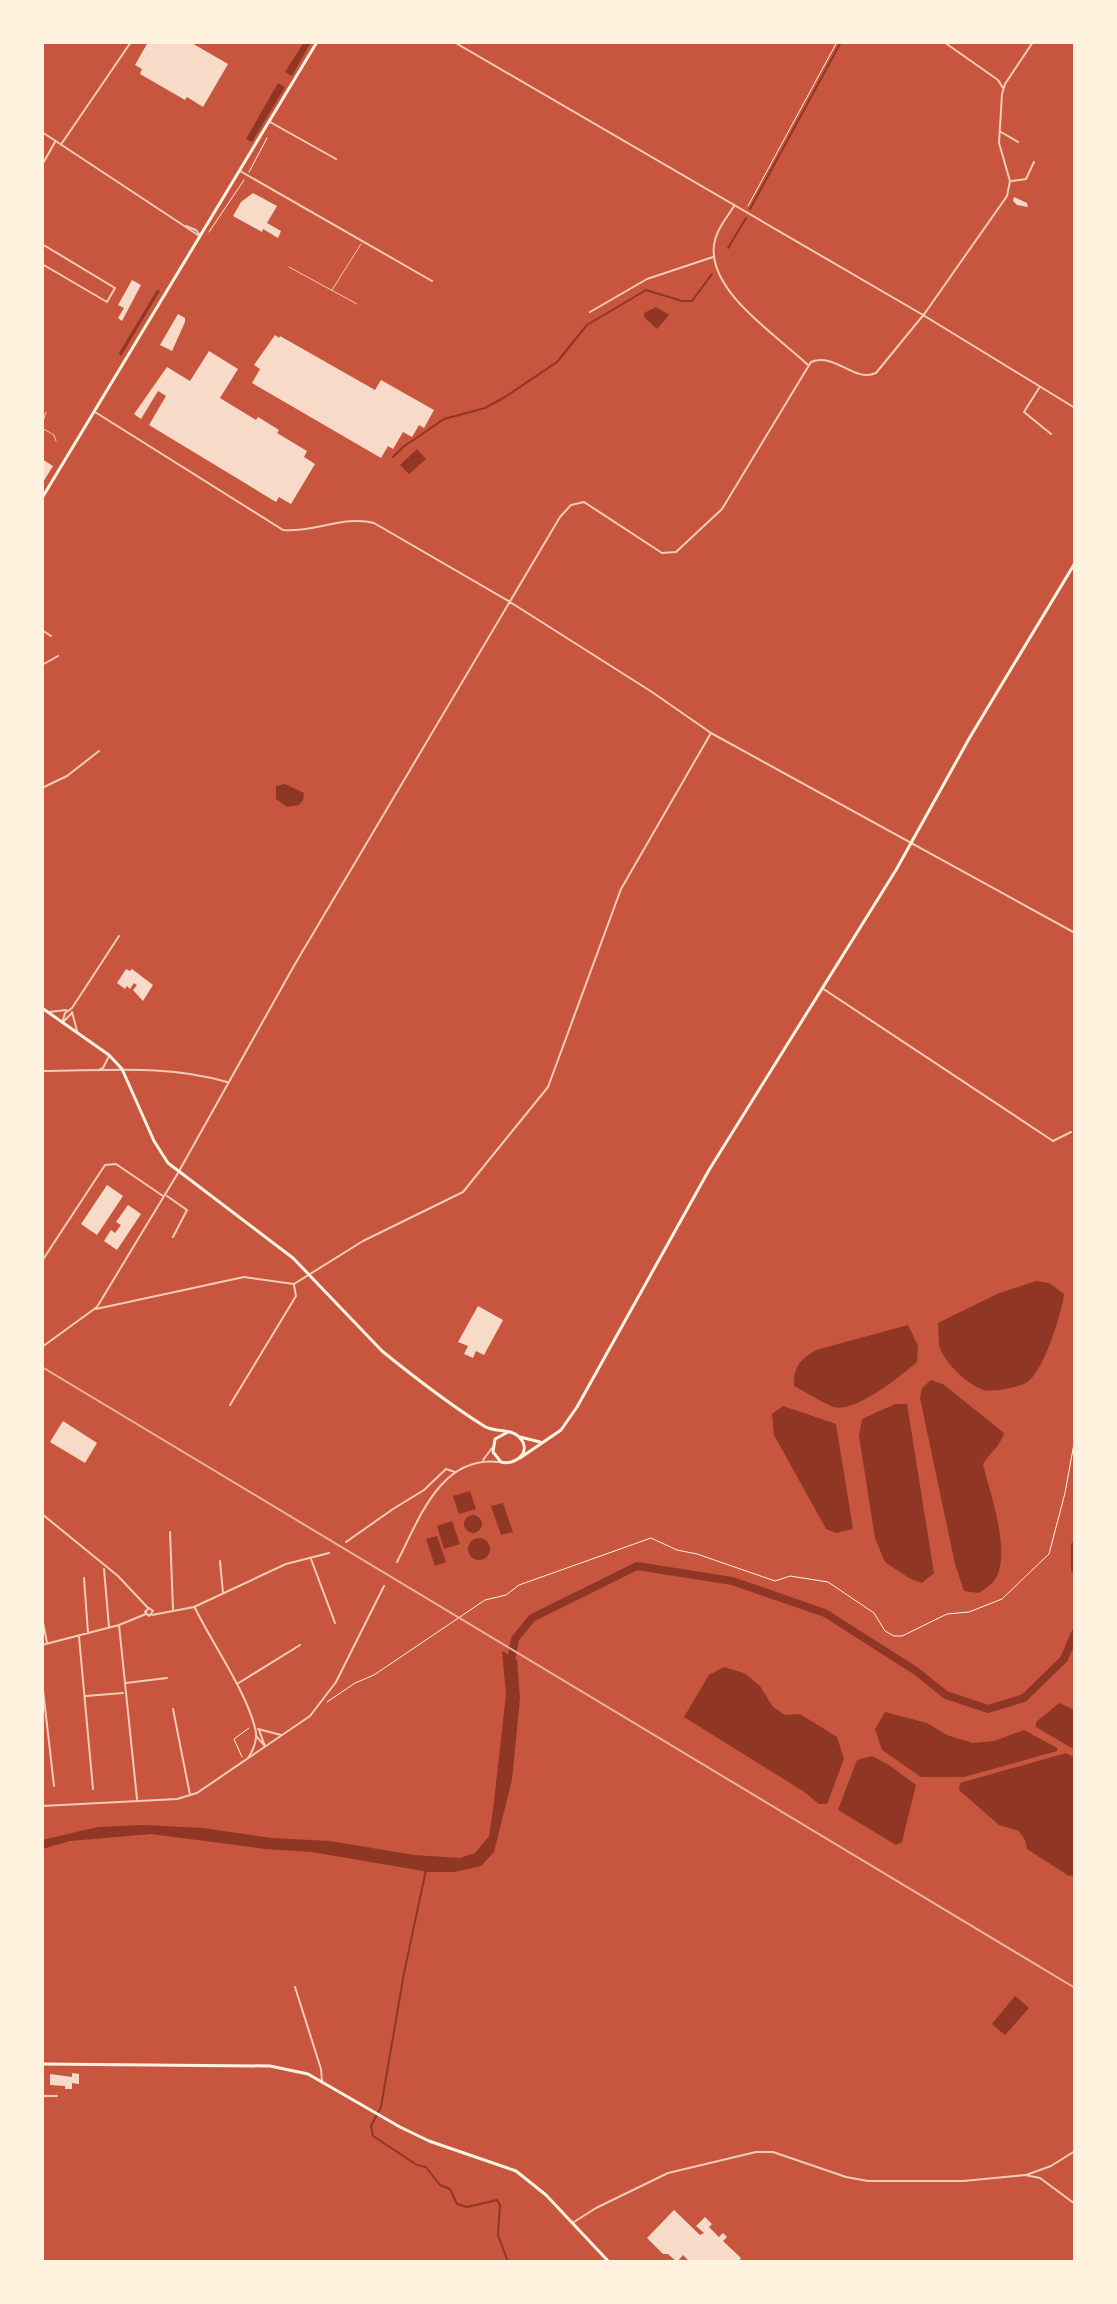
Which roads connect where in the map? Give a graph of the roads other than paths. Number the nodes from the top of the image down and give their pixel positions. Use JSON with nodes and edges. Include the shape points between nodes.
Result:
{"nodes":[{"id":1,"x":131,"y":42,"type":"edge"},
{"id":2,"x":317,"y":42,"type":"edge"},
{"id":3,"x":454,"y":42,"type":"edge"},
{"id":4,"x":944,"y":42,"type":"edge"},
{"id":5,"x":1033,"y":42,"type":"edge"},
{"id":6,"x":1003,"y":89,"type":"junction"},
{"id":7,"x":269,"y":122,"type":"junction"},
{"id":8,"x":42,"y":132,"type":"edge"},
{"id":9,"x":1000,"y":132,"type":"junction"},
{"id":10,"x":56,"y":141,"type":"junction"},
{"id":11,"x":1018,"y":142,"type":"dead end"},
{"id":12,"x":62,"y":144,"type":"junction"},
{"id":13,"x":336,"y":159,"type":"dead end"},
{"id":14,"x":1034,"y":162,"type":"dead end"},
{"id":15,"x":42,"y":165,"type":"edge"},
{"id":16,"x":239,"y":170,"type":"junction"},
{"id":17,"x":1010,"y":181,"type":"junction"},
{"id":18,"x":734,"y":205,"type":"junction"},
{"id":19,"x":204,"y":228,"type":"junction"},
{"id":20,"x":195,"y":232,"type":"junction"},
{"id":21,"x":200,"y":235,"type":"junction"},
{"id":22,"x":197,"y":241,"type":"junction"},
{"id":23,"x":363,"y":241,"type":"junction"},
{"id":24,"x":42,"y":244,"type":"edge"},
{"id":25,"x":714,"y":257,"type":"junction"},
{"id":26,"x":42,"y":264,"type":"edge"},
{"id":27,"x":289,"y":267,"type":"dead end"},
{"id":28,"x":432,"y":281,"type":"dead end"},
{"id":29,"x":331,"y":290,"type":"junction"},
{"id":30,"x":357,"y":304,"type":"dead end"},
{"id":31,"x":590,"y":312,"type":"dead end"},
{"id":32,"x":923,"y":315,"type":"junction"},
{"id":33,"x":808,"y":365,"type":"junction"},
{"id":34,"x":1040,"y":387,"type":"junction"},
{"id":35,"x":1075,"y":408,"type":"edge"},
{"id":36,"x":94,"y":411,"type":"junction"},
{"id":37,"x":46,"y":412,"type":"dead end"},
{"id":38,"x":42,"y":424,"type":"edge"},
{"id":39,"x":42,"y":428,"type":"edge"},
{"id":40,"x":1051,"y":434,"type":"dead end"},
{"id":41,"x":56,"y":441,"type":"dead end"},
{"id":42,"x":42,"y":497,"type":"edge"},
{"id":43,"x":1075,"y":563,"type":"edge"},
{"id":44,"x":510,"y":602,"type":"junction"},
{"id":45,"x":42,"y":630,"type":"edge"},
{"id":46,"x":51,"y":636,"type":"dead end"},
{"id":47,"x":58,"y":656,"type":"dead end"},
{"id":48,"x":42,"y":665,"type":"edge"},
{"id":49,"x":711,"y":733,"type":"junction"},
{"id":50,"x":99,"y":751,"type":"dead end"},
{"id":51,"x":42,"y":788,"type":"edge"},
{"id":52,"x":912,"y":843,"type":"junction"},
{"id":53,"x":1075,"y":933,"type":"edge"},
{"id":54,"x":119,"y":936,"type":"dead end"},
{"id":55,"x":821,"y":987,"type":"junction"},
{"id":56,"x":42,"y":1008,"type":"edge"},
{"id":57,"x":70,"y":1010,"type":"junction"},
{"id":58,"x":48,"y":1012,"type":"junction"},
{"id":59,"x":63,"y":1022,"type":"junction"},
{"id":60,"x":77,"y":1032,"type":"junction"},
{"id":61,"x":109,"y":1055,"type":"junction"},
{"id":62,"x":122,"y":1069,"type":"junction"},
{"id":63,"x":97,"y":1070,"type":"junction"},
{"id":64,"x":42,"y":1071,"type":"edge"},
{"id":65,"x":228,"y":1082,"type":"junction"},
{"id":66,"x":1071,"y":1132,"type":"dead end"},
{"id":67,"x":178,"y":1173,"type":"junction"},
{"id":68,"x":165,"y":1196,"type":"junction"},
{"id":69,"x":173,"y":1237,"type":"dead end"},
{"id":70,"x":42,"y":1261,"type":"edge"},
{"id":71,"x":309,"y":1274,"type":"junction"},
{"id":72,"x":294,"y":1284,"type":"junction"},
{"id":73,"x":95,"y":1309,"type":"junction"},
{"id":74,"x":42,"y":1347,"type":"edge"},
{"id":75,"x":230,"y":1405,"type":"dead end"},
{"id":76,"x":485,"y":1427,"type":"junction"},
{"id":77,"x":508,"y":1432,"type":"junction"},
{"id":78,"x":518,"y":1435,"type":"junction"},
{"id":79,"x":544,"y":1442,"type":"junction"},
{"id":80,"x":492,"y":1446,"type":"junction"},
{"id":81,"x":520,"y":1458,"type":"junction"},
{"id":82,"x":482,"y":1461,"type":"junction"},
{"id":83,"x":501,"y":1462,"type":"junction"},
{"id":84,"x":455,"y":1472,"type":"junction"},
{"id":85,"x":42,"y":1514,"type":"edge"},
{"id":86,"x":170,"y":1532,"type":"dead end"},
{"id":87,"x":346,"y":1542,"type":"dead end"},
{"id":88,"x":329,"y":1553,"type":"dead end"},
{"id":89,"x":310,"y":1558,"type":"junction"},
{"id":90,"x":220,"y":1561,"type":"dead end"},
{"id":91,"x":397,"y":1562,"type":"dead end"},
{"id":92,"x":104,"y":1569,"type":"dead end"},
{"id":93,"x":84,"y":1578,"type":"dead end"},
{"id":94,"x":384,"y":1586,"type":"dead end"},
{"id":95,"x":223,"y":1594,"type":"junction"},
{"id":96,"x":194,"y":1607,"type":"junction"},
{"id":97,"x":148,"y":1608,"type":"junction"},
{"id":98,"x":174,"y":1610,"type":"junction"},
{"id":99,"x":152,"y":1612,"type":"junction"},
{"id":100,"x":146,"y":1614,"type":"junction"},
{"id":101,"x":42,"y":1617,"type":"edge"},
{"id":102,"x":335,"y":1623,"type":"dead end"},
{"id":103,"x":119,"y":1625,"type":"junction"},
{"id":104,"x":109,"y":1628,"type":"junction"},
{"id":105,"x":88,"y":1634,"type":"junction"},
{"id":106,"x":79,"y":1637,"type":"junction"},
{"id":107,"x":48,"y":1644,"type":"junction"},
{"id":108,"x":42,"y":1645,"type":"edge"},
{"id":109,"x":300,"y":1645,"type":"dead end"},
{"id":110,"x":167,"y":1678,"type":"dead end"},
{"id":111,"x":42,"y":1681,"type":"edge"},
{"id":112,"x":124,"y":1683,"type":"junction"},
{"id":113,"x":236,"y":1685,"type":"junction"},
{"id":114,"x":125,"y":1692,"type":"junction"},
{"id":115,"x":84,"y":1696,"type":"junction"},
{"id":116,"x":173,"y":1709,"type":"dead end"},
{"id":117,"x":254,"y":1725,"type":"junction"},
{"id":118,"x":258,"y":1729,"type":"junction"},
{"id":119,"x":48,"y":1733,"type":"junction"},
{"id":120,"x":42,"y":1734,"type":"edge"},
{"id":121,"x":256,"y":1735,"type":"junction"},
{"id":122,"x":282,"y":1735,"type":"junction"},
{"id":123,"x":265,"y":1747,"type":"junction"},
{"id":124,"x":248,"y":1759,"type":"junction"},
{"id":125,"x":54,"y":1786,"type":"dead end"},
{"id":126,"x":93,"y":1789,"type":"dead end"},
{"id":127,"x":191,"y":1796,"type":"junction"},
{"id":128,"x":137,"y":1802,"type":"junction"},
{"id":129,"x":42,"y":1806,"type":"edge"},
{"id":130,"x":295,"y":1987,"type":"dead end"},
{"id":131,"x":42,"y":2064,"type":"edge"},
{"id":132,"x":322,"y":2082,"type":"junction"},
{"id":133,"x":42,"y":2096,"type":"edge"},
{"id":134,"x":57,"y":2096,"type":"dead end"},
{"id":135,"x":1075,"y":2151,"type":"edge"},
{"id":136,"x":1025,"y":2175,"type":"junction"},
{"id":137,"x":1075,"y":2204,"type":"edge"},
{"id":138,"x":573,"y":2223,"type":"junction"},
{"id":139,"x":609,"y":2262,"type":"edge"}],
"edges":[{"from":1,"to":12,"type":"street"},
{"from":2,"to":7,"type":"main road"},
{"from":3,"to":18,"type":"street"},
{"from":4,"to":6,"type":"street"},
{"from":5,"to":6,"type":"street"},
{"from":6,"to":9,"type":"street"},
{"from":7,"to":13,"type":"street"},
{"from":7,"to":16,"type":"main road"},
{"from":8,"to":10,"type":"street"},
{"from":9,"to":11,"type":"street"},
{"from":9,"to":17,"type":"street"},
{"from":10,"to":12,"type":"street"},
{"from":10,"to":15,"type":"street"},
{"from":12,"to":20,"type":"street"},
{"from":14,"to":17,"type":"street","via":[[1026,179]]},
{"from":16,"to":19,"type":"main road"},
{"from":16,"to":23,"type":"street"},
{"from":17,"to":32,"type":"street","via":[[1007,196]]},
{"from":18,"to":25,"type":"street","via":[[719,229]]},
{"from":18,"to":32,"type":"street"},
{"from":19,"to":20,"type":"street"},
{"from":19,"to":21,"type":"main road"},
{"from":20,"to":21,"type":"street"},
{"from":20,"to":22,"type":"street"},
{"from":21,"to":22,"type":"main road"},
{"from":22,"to":36,"type":"main road"},
{"from":23,"to":28,"type":"street"},
{"from":23,"to":29,"type":"lane"},
{"from":24,"to":26,"type":"street","via":[[115,288],[107,302]]},
{"from":25,"to":31,"type":"street","via":[[647,279]]},
{"from":25,"to":33,"type":"street","via":[[726,285]]},
{"from":27,"to":29,"type":"lane"},
{"from":29,"to":30,"type":"lane"},
{"from":32,"to":33,"type":"street","via":[[872,375],[825,359]]},
{"from":32,"to":34,"type":"street"},
{"from":33,"to":44,"type":"street","via":[[722,509],[676,552],[656,549],[584,502],[571,505]]},
{"from":34,"to":35,"type":"street"},
{"from":34,"to":40,"type":"street","via":[[1024,412]]},
{"from":36,"to":42,"type":"main road"},
{"from":36,"to":44,"type":"street","via":[[283,530],[359,520],[374,523]]},
{"from":37,"to":38,"type":"lane"},
{"from":39,"to":41,"type":"lane"},
{"from":43,"to":52,"type":"main road"},
{"from":44,"to":49,"type":"street"},
{"from":44,"to":65,"type":"street"},
{"from":45,"to":46,"type":"street"},
{"from":47,"to":48,"type":"street"},
{"from":49,"to":52,"type":"street"},
{"from":49,"to":71,"type":"street","via":[[621,889],[548,1087],[463,1192]]},
{"from":50,"to":51,"type":"street"},
{"from":52,"to":53,"type":"street"},
{"from":52,"to":55,"type":"main road"},
{"from":54,"to":57,"type":"street"},
{"from":55,"to":66,"type":"street","via":[[1053,1141]]},
{"from":55,"to":79,"type":"main road","via":[[709,1170],[577,1407],[561,1430]]},
{"from":56,"to":58,"type":"main road"},
{"from":57,"to":58,"type":"street"},
{"from":57,"to":59,"type":"street"},
{"from":57,"to":59,"type":"street"},
{"from":57,"to":60,"type":"street"},
{"from":58,"to":59,"type":"main road"},
{"from":59,"to":60,"type":"main road"},
{"from":60,"to":61,"type":"main road"},
{"from":61,"to":62,"type":"main road"},
{"from":61,"to":63,"type":"street"},
{"from":62,"to":63,"type":"street"},
{"from":62,"to":65,"type":"street","via":[[191,1072]]},
{"from":62,"to":67,"type":"main road","via":[[160,1153]]},
{"from":63,"to":64,"type":"street"},
{"from":65,"to":67,"type":"street"},
{"from":67,"to":68,"type":"street"},
{"from":67,"to":71,"type":"main road","via":[[278,1245]]},
{"from":68,"to":69,"type":"street","via":[[187,1210]]},
{"from":68,"to":70,"type":"street","via":[[116,1164],[105,1165]]},
{"from":68,"to":73,"type":"street"},
{"from":71,"to":72,"type":"street"},
{"from":71,"to":76,"type":"main road","via":[[382,1351]]},
{"from":72,"to":73,"type":"street","via":[[244,1277]]},
{"from":72,"to":75,"type":"street","via":[[296,1296]]},
{"from":73,"to":74,"type":"street"},
{"from":76,"to":77,"type":"main road"},
{"from":76,"to":80,"type":"main road"},
{"from":77,"to":78,"type":"main road"},
{"from":77,"to":80,"type":"main road","via":[[498,1435]]},
{"from":78,"to":79,"type":"main road"},
{"from":78,"to":81,"type":"main road","via":[[523,1444]]},
{"from":79,"to":81,"type":"main road"},
{"from":80,"to":82,"type":"street"},
{"from":80,"to":83,"type":"main road"},
{"from":81,"to":83,"type":"main road","via":[[511,1464]]},
{"from":82,"to":83,"type":"street"},
{"from":82,"to":84,"type":"street"},
{"from":84,"to":87,"type":"street","via":[[441,1472],[424,1490]]},
{"from":84,"to":91,"type":"street","via":[[435,1491]]},
{"from":85,"to":97,"type":"street","via":[[118,1576]]},
{"from":86,"to":98,"type":"street"},
{"from":88,"to":89,"type":"street"},
{"from":89,"to":95,"type":"street"},
{"from":89,"to":102,"type":"street"},
{"from":90,"to":95,"type":"street"},
{"from":92,"to":104,"type":"street"},
{"from":93,"to":105,"type":"street"},
{"from":94,"to":122,"type":"street","via":[[336,1682],[310,1716]]},
{"from":95,"to":96,"type":"street"},
{"from":96,"to":98,"type":"street"},
{"from":96,"to":113,"type":"street"},
{"from":97,"to":99,"type":"street"},
{"from":97,"to":100,"type":"street"},
{"from":98,"to":99,"type":"street"},
{"from":99,"to":100,"type":"street"},
{"from":100,"to":103,"type":"street"},
{"from":101,"to":107,"type":"street"},
{"from":103,"to":104,"type":"street"},
{"from":103,"to":112,"type":"street"},
{"from":104,"to":105,"type":"street"},
{"from":105,"to":106,"type":"street"},
{"from":106,"to":107,"type":"street"},
{"from":106,"to":115,"type":"street"},
{"from":107,"to":108,"type":"street"},
{"from":109,"to":113,"type":"street"},
{"from":110,"to":112,"type":"street"},
{"from":111,"to":119,"type":"street"},
{"from":112,"to":114,"type":"street"},
{"from":113,"to":117,"type":"street"},
{"from":114,"to":115,"type":"street"},
{"from":114,"to":128,"type":"street"},
{"from":115,"to":126,"type":"street"},
{"from":116,"to":127,"type":"street"},
{"from":117,"to":118,"type":"street"},
{"from":117,"to":121,"type":"street"},
{"from":118,"to":122,"type":"street"},
{"from":118,"to":123,"type":"street"},
{"from":119,"to":120,"type":"street"},
{"from":119,"to":125,"type":"street"},
{"from":121,"to":123,"type":"street"},
{"from":121,"to":124,"type":"street"},
{"from":122,"to":123,"type":"street"},
{"from":123,"to":124,"type":"street"},
{"from":124,"to":127,"type":"street"},
{"from":127,"to":128,"type":"street"},
{"from":128,"to":129,"type":"street"},
{"from":130,"to":132,"type":"street"},
{"from":131,"to":132,"type":"main road","via":[[270,2066]]},
{"from":132,"to":138,"type":"main road","via":[[429,2141],[516,2171]]},
{"from":133,"to":134,"type":"street"},
{"from":135,"to":136,"type":"street"},
{"from":136,"to":137,"type":"street","via":[[1040,2178]]},
{"from":136,"to":138,"type":"street","via":[[868,2181],[773,2152],[756,2152],[668,2173]]},
{"from":138,"to":139,"type":"main road"}]}
